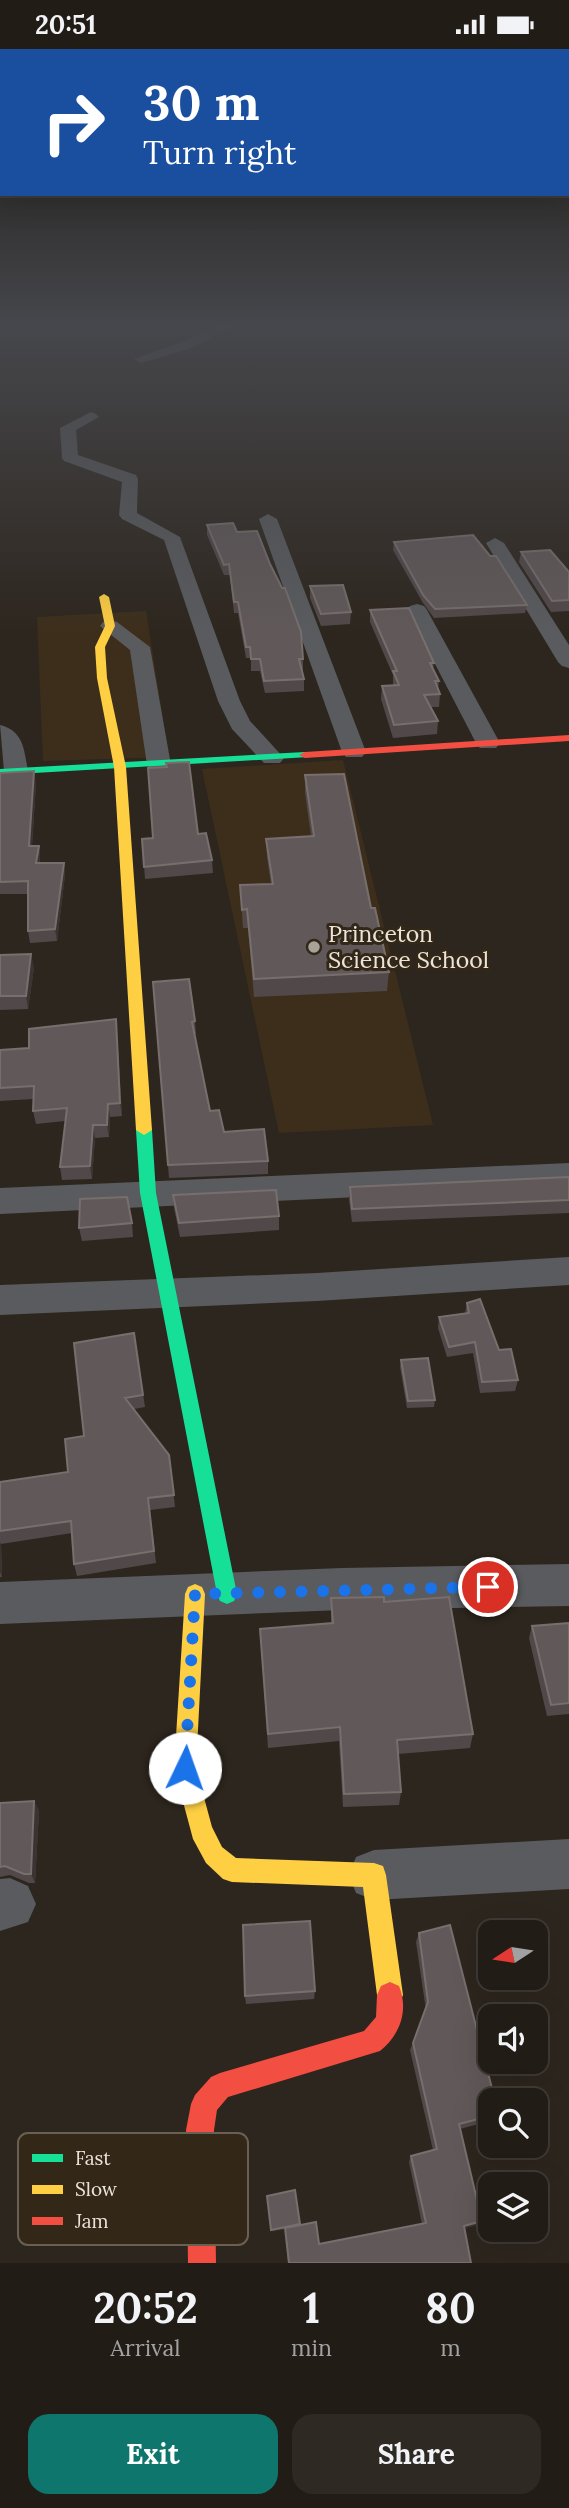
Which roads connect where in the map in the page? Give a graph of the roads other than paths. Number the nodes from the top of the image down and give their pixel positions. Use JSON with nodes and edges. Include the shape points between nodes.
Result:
{"nodes":[{"id":1,"x":68,"y":429,"type":"edge"},
{"id":2,"x":268,"y":519,"type":"dead end"},
{"id":3,"x":495,"y":543,"type":"dead end"},
{"id":4,"x":104,"y":597,"type":"dead end"},
{"id":5,"x":417,"y":610,"type":"dead end"},
{"id":6,"x":110,"y":626,"type":"junction"},
{"id":7,"x":569,"y":662,"type":"edge"},
{"id":8,"x":0,"y":732,"type":"edge"},
{"id":9,"x":569,"y":738,"type":"edge"},
{"id":10,"x":488,"y":743,"type":"junction"},
{"id":11,"x":354,"y":752,"type":"junction"},
{"id":12,"x":272,"y":758,"type":"junction"},
{"id":13,"x":159,"y":765,"type":"junction"},
{"id":14,"x":120,"y":767,"type":"junction"},
{"id":15,"x":8,"y":772,"type":"edge"},
{"id":16,"x":569,"y":1175,"type":"edge"},
{"id":17,"x":148,"y":1192,"type":"junction"},
{"id":18,"x":0,"y":1201,"type":"edge"},
{"id":19,"x":569,"y":1271,"type":"edge"},
{"id":20,"x":168,"y":1293,"type":"junction"},
{"id":21,"x":0,"y":1300,"type":"edge"},
{"id":22,"x":569,"y":1585,"type":"edge"},
{"id":23,"x":211,"y":1594,"type":"junction"},
{"id":24,"x":0,"y":1604,"type":"edge"},
{"id":25,"x":569,"y":1864,"type":"edge"},
{"id":26,"x":374,"y":1875,"type":"junction"},
{"id":27,"x":200,"y":2133,"type":"edge"},
{"id":28,"x":202,"y":2245,"type":"edge"},
{"id":29,"x":202,"y":2263,"type":"edge"}],
"edges":[{"from":1,"to":12,"type":"street","via":[[70,459],[130,479],[128,515],[171,537],[229,701],[240,724]]},
{"from":2,"to":11,"type":"street"},
{"from":3,"to":7,"type":"street"},
{"from":4,"to":6,"type":"street"},
{"from":5,"to":10,"type":"street"},
{"from":6,"to":13,"type":"street","via":[[141,647]]},
{"from":6,"to":14,"type":"street","via":[[100,647],[102,678]]},
{"from":8,"to":15,"type":"street","via":[[11,740]]},
{"from":9,"to":10,"type":"street"},
{"from":10,"to":11,"type":"street"},
{"from":11,"to":12,"type":"street"},
{"from":12,"to":13,"type":"street"},
{"from":13,"to":14,"type":"street"},
{"from":14,"to":15,"type":"street"},
{"from":14,"to":17,"type":"street"},
{"from":16,"to":17,"type":"street"},
{"from":17,"to":18,"type":"street"},
{"from":17,"to":20,"type":"street"},
{"from":19,"to":20,"type":"street"},
{"from":20,"to":21,"type":"street"},
{"from":20,"to":23,"type":"street"},
{"from":22,"to":23,"type":"street"},
{"from":23,"to":24,"type":"street"},
{"from":23,"to":26,"type":"street","via":[[185,1768],[201,1831],[214,1855],[232,1870]]},
{"from":25,"to":26,"type":"street"},
{"from":26,"to":27,"type":"street","via":[[392,2011],[384,2032],[370,2042],[220,2086],[204,2104]]},
{"from":28,"to":29,"type":"street"}]}
